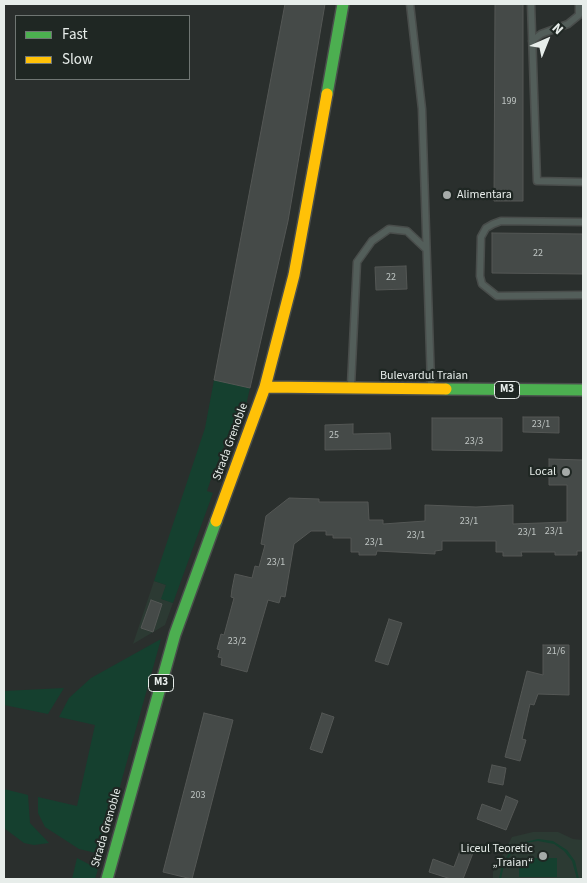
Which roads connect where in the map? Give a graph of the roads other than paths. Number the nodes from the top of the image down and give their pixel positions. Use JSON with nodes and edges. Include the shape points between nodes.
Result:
{"nodes":[{"id":1,"x":343,"y":4,"type":"edge"},
{"id":2,"x":410,"y":4,"type":"edge"},
{"id":3,"x":531,"y":4,"type":"edge"},
{"id":4,"x":579,"y":4,"type":"edge"},
{"id":5,"x":532,"y":40,"type":"junction"},
{"id":6,"x":583,"y":182,"type":"edge"},
{"id":7,"x":583,"y":222,"type":"edge"},
{"id":8,"x":426,"y":249,"type":"junction"},
{"id":9,"x":583,"y":295,"type":"edge"},
{"id":10,"x":265,"y":387,"type":"junction"},
{"id":11,"x":351,"y":390,"type":"junction"},
{"id":12,"x":431,"y":390,"type":"junction"},
{"id":13,"x":583,"y":390,"type":"edge"},
{"id":14,"x":107,"y":879,"type":"edge"}],
"edges":[{"from":1,"to":10,"type":"main road","name":"Strada Grenoble","via":[[294,275]]},
{"from":2,"to":8,"type":"lane","via":[[422,109]]},
{"from":3,"to":5,"type":"lane"},
{"from":4,"to":5,"type":"lane","via":[[578,15],[568,24]]},
{"from":5,"to":6,"type":"lane","via":[[537,181]]},
{"from":7,"to":9,"type":"lane","via":[[501,221],[493,224],[481,237],[480,276],[482,284],[497,296]]},
{"from":8,"to":11,"type":"lane","via":[[407,231],[389,229],[372,241],[357,262]]},
{"from":8,"to":12,"type":"lane"},
{"from":10,"to":11,"type":"main road","name":"Bulevardul Traian","number":"M3"},
{"from":10,"to":14,"type":"main road","name":"Strada Grenoble","number":"M3","via":[[175,634]]},
{"from":11,"to":12,"type":"main road","name":"Bulevardul Traian","number":"M3"},
{"from":12,"to":13,"type":"main road","name":"Bulevardul Traian","number":"M3"}]}
